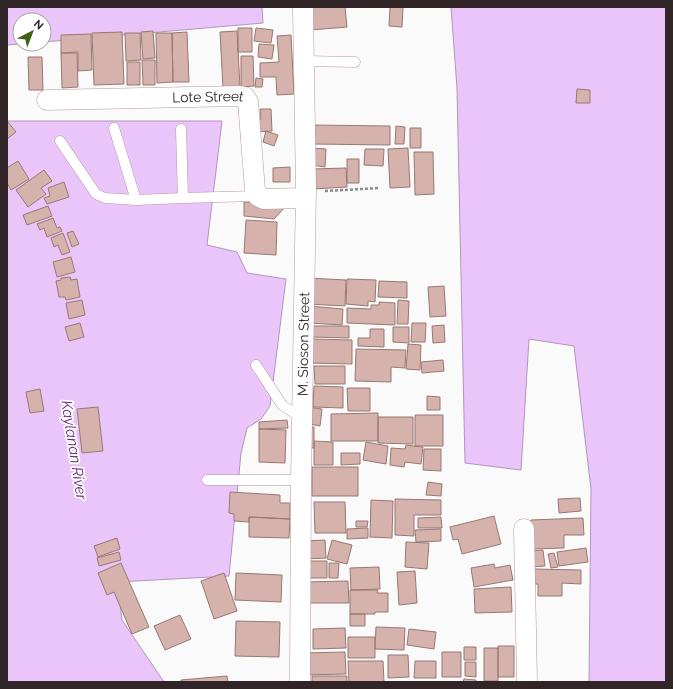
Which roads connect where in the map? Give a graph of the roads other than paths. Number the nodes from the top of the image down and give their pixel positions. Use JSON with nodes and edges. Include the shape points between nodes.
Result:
{"nodes":[{"id":1,"x":303,"y":7,"type":"edge"},
{"id":2,"x":304,"y":61,"type":"junction"},
{"id":3,"x":355,"y":62,"type":"dead end"},
{"id":4,"x":47,"y":100,"type":"dead end"},
{"id":5,"x":114,"y":128,"type":"dead end"},
{"id":6,"x":181,"y":129,"type":"dead end"},
{"id":7,"x":60,"y":140,"type":"dead end"},
{"id":8,"x":306,"y":195,"type":"junction"},
{"id":9,"x":258,"y":196,"type":"junction"},
{"id":10,"x":183,"y":198,"type":"junction"},
{"id":11,"x":136,"y":200,"type":"junction"},
{"id":12,"x":256,"y":365,"type":"dead end"},
{"id":13,"x":302,"y":418,"type":"junction"},
{"id":14,"x":206,"y":480,"type":"dead end"},
{"id":15,"x":301,"y":480,"type":"junction"},
{"id":16,"x":524,"y":529,"type":"dead end"},
{"id":17,"x":300,"y":682,"type":"edge"},
{"id":18,"x":527,"y":682,"type":"edge"}],
"edges":[{"from":1,"to":2,"type":"street","name":"M. Sioson Street"},
{"from":2,"to":3,"type":"lane"},
{"from":2,"to":8,"type":"street","name":"M. Sioson Street"},
{"from":4,"to":9,"type":"street","name":"Lote Street","via":[[245,97],[248,102],[255,190]]},
{"from":5,"to":11,"type":"lane"},
{"from":6,"to":10,"type":"lane"},
{"from":7,"to":11,"type":"lane","via":[[96,194],[105,198]]},
{"from":8,"to":9,"type":"street","via":[[264,199]]},
{"from":8,"to":13,"type":"street","name":"M. Sioson Street"},
{"from":9,"to":10,"type":"lane"},
{"from":10,"to":11,"type":"lane"},
{"from":12,"to":13,"type":"lane","via":[[282,405]]},
{"from":13,"to":15,"type":"street","name":"M. Sioson Street"},
{"from":14,"to":15,"type":"lane"},
{"from":15,"to":17,"type":"street","name":"M. Sioson Street"},
{"from":16,"to":18,"type":"street"}]}
